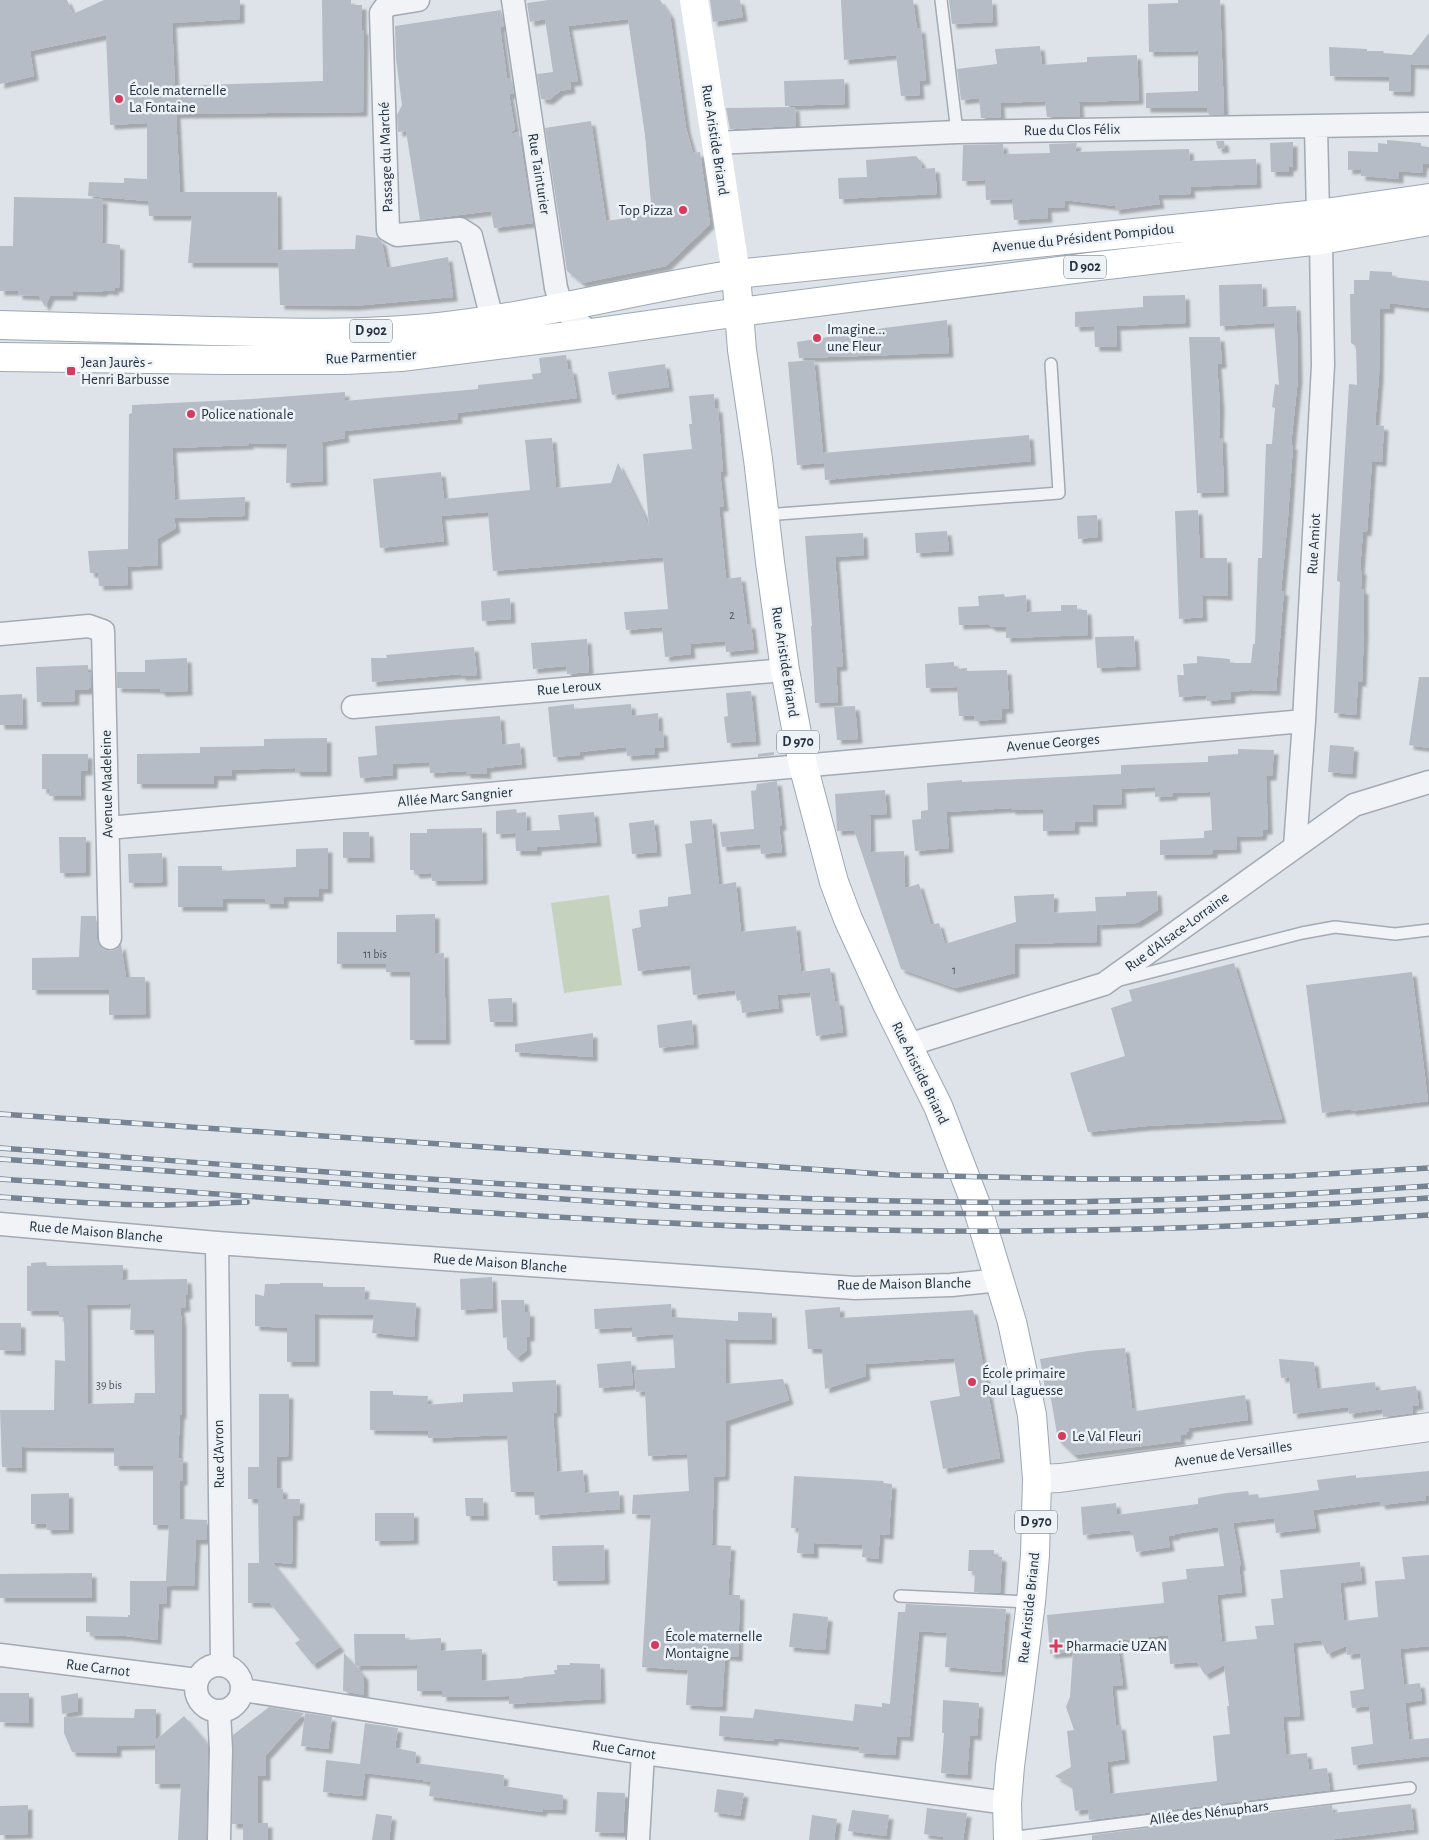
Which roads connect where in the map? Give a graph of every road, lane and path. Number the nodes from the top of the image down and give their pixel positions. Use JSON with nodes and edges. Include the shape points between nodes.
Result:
{"nodes":[{"id":1,"x":418,"y":0,"type":"edge"},
{"id":2,"x":513,"y":0,"type":"edge"},
{"id":3,"x":940,"y":0,"type":"edge"},
{"id":4,"x":693,"y":2,"type":"edge"},
{"id":5,"x":1429,"y":124,"type":"edge"},
{"id":6,"x":1316,"y":127,"type":"junction"},
{"id":7,"x":957,"y":132,"type":"junction"},
{"id":8,"x":715,"y":143,"type":"junction"},
{"id":9,"x":1429,"y":198,"type":"edge"},
{"id":10,"x":1318,"y":214,"type":"junction"},
{"id":11,"x":1429,"y":221,"type":"edge"},
{"id":12,"x":1321,"y":240,"type":"junction"},
{"id":13,"x":960,"y":251,"type":"junction"},
{"id":14,"x":736,"y":274,"type":"junction"},
{"id":15,"x":740,"y":312,"type":"junction"},
{"id":16,"x":696,"y":318,"type":"junction"},
{"id":17,"x":492,"y":319,"type":"junction"},
{"id":18,"x":577,"y":321,"type":"junction"},
{"id":19,"x":0,"y":325,"type":"edge"},
{"id":20,"x":742,"y":350,"type":"junction"},
{"id":21,"x":0,"y":357,"type":"edge"},
{"id":22,"x":1051,"y":364,"type":"dead end"},
{"id":23,"x":765,"y":515,"type":"junction"},
{"id":24,"x":0,"y":634,"type":"edge"},
{"id":25,"x":785,"y":670,"type":"junction"},
{"id":26,"x":353,"y":707,"type":"dead end"},
{"id":27,"x":1304,"y":721,"type":"junction"},
{"id":28,"x":803,"y":765,"type":"junction"},
{"id":29,"x":1429,"y":782,"type":"edge"},
{"id":30,"x":108,"y":828,"type":"junction"},
{"id":31,"x":1295,"y":847,"type":"junction"},
{"id":32,"x":1429,"y":930,"type":"edge"},
{"id":33,"x":110,"y":938,"type":"dead end"},
{"id":34,"x":1104,"y":984,"type":"junction"},
{"id":35,"x":908,"y":1045,"type":"junction"},
{"id":36,"x":0,"y":1224,"type":"edge"},
{"id":37,"x":217,"y":1243,"type":"junction"},
{"id":38,"x":1000,"y":1280,"type":"junction"},
{"id":39,"x":1429,"y":1427,"type":"edge"},
{"id":40,"x":1037,"y":1479,"type":"junction"},
{"id":41,"x":900,"y":1596,"type":"dead end"},
{"id":42,"x":1031,"y":1602,"type":"junction"},
{"id":43,"x":0,"y":1655,"type":"edge"},
{"id":44,"x":222,"y":1664,"type":"junction"},
{"id":45,"x":197,"y":1680,"type":"junction"},
{"id":46,"x":242,"y":1690,"type":"junction"},
{"id":47,"x":219,"y":1711,"type":"junction"},
{"id":48,"x":642,"y":1752,"type":"junction"},
{"id":49,"x":1410,"y":1788,"type":"dead end"},
{"id":50,"x":1007,"y":1803,"type":"junction"},
{"id":51,"x":1008,"y":1839,"type":"edge"},
{"id":52,"x":219,"y":1840,"type":"edge"},
{"id":53,"x":638,"y":1840,"type":"edge"}],
"edges":[{"from":1,"to":17,"type":"street","name":"Passage du Marché","via":[[386,6],[381,13],[388,230],[397,235],[460,229],[471,236]]},
{"from":2,"to":18,"type":"street","name":"Rue Tainturier","via":[[556,288]]},
{"from":3,"to":7,"type":"lane"},
{"from":4,"to":8,"type":"main road","name":"Rue Aristide Briand"},
{"from":5,"to":6,"type":"street","name":"Rue du Clos Félix"},
{"from":6,"to":7,"type":"street","name":"Rue du Clos Félix"},
{"from":6,"to":10,"type":"street"},
{"from":7,"to":8,"type":"street","name":"Rue du Clos Félix"},
{"from":8,"to":14,"type":"main road","name":"Rue Aristide Briand"},
{"from":9,"to":10,"type":"main road","name":"Avenue du Président Pompidou","number":"D 902"},
{"from":10,"to":13,"type":"main road","name":"Avenue du Président Pompidou","number":"D 902"},
{"from":11,"to":12,"type":"main road","name":"Avenue du Président Pompidou","number":"D 902"},
{"from":12,"to":15,"type":"main road","name":"Avenue du Président Pompidou","number":"D 902","via":[[1090,266]]},
{"from":12,"to":27,"type":"street","name":"Rue Amiot","via":[[1323,365]]},
{"from":13,"to":14,"type":"main road","name":"Avenue du Président Pompidou","number":"D 902"},
{"from":13,"to":15,"type":"main road","via":[[871,277],[768,289]]},
{"from":14,"to":15,"type":"main road","name":"Rue Aristide Briand"},
{"from":14,"to":18,"type":"main road","name":"Rue Parmentier","number":"D 902","via":[[689,281]]},
{"from":15,"to":16,"type":"main road","name":"Rue Parmentier","number":"D 902"},
{"from":15,"to":20,"type":"main road","name":"Rue Aristide Briand","number":"D 970"},
{"from":16,"to":18,"type":"main road","name":"Rue Parmentier","number":"D 902"},
{"from":16,"to":20,"type":"main road"},
{"from":17,"to":18,"type":"main road","name":"Rue Parmentier","number":"D 902"},
{"from":17,"to":19,"type":"main road","name":"Rue Parmentier","number":"D 902","via":[[438,327],[333,332]]},
{"from":18,"to":21,"type":"main road","name":"Rue Parmentier","number":"D 902","via":[[552,327],[520,342],[401,357],[345,360]]},
{"from":20,"to":23,"type":"main road","name":"Rue Aristide Briand","number":"D 970"},
{"from":22,"to":23,"type":"lane","via":[[1059,493]]},
{"from":23,"to":25,"type":"main road","name":"Rue Aristide Briand","number":"D 970"},
{"from":24,"to":30,"type":"street","name":"Avenue Madeleine","via":[[89,626],[104,631]]},
{"from":25,"to":26,"type":"street","name":"Rue Leroux"},
{"from":25,"to":28,"type":"main road","name":"Rue Aristide Briand","number":"D 970"},
{"from":27,"to":28,"type":"street","name":"Avenue Georges"},
{"from":27,"to":31,"type":"street","name":"Rue Amiot"},
{"from":28,"to":30,"type":"street","name":"Allée Marc Sangnier"},
{"from":28,"to":35,"type":"main road","name":"Rue Aristide Briand","number":"D 970","via":[[834,882],[848,919]]},
{"from":29,"to":31,"type":"street","name":"Rue d'Alsace-Lorraine","via":[[1354,805]]},
{"from":30,"to":33,"type":"street","name":"Avenue Madeleine"},
{"from":31,"to":34,"type":"street","name":"Rue d'Alsace-Lorraine"},
{"from":32,"to":34,"type":"lane","via":[[1395,934],[1335,927]]},
{"from":34,"to":35,"type":"street","name":"Rue d'Alsace-Lorraine"},
{"from":35,"to":38,"type":"main road","name":"Rue Aristide Briand","number":"D 970","via":[[955,1146]]},
{"from":36,"to":37,"type":"street","name":"Rue de Maison Blanche"},
{"from":37,"to":38,"type":"street","name":"Rue de Maison Blanche","via":[[855,1288]]},
{"from":37,"to":44,"type":"street","name":"Rue d'Avron"},
{"from":38,"to":40,"type":"main road","name":"Rue Aristide Briand","number":"D 970","via":[[1032,1415]]},
{"from":39,"to":40,"type":"street","name":"Avenue de Versailles"},
{"from":40,"to":42,"type":"main road","name":"Rue Aristide Briand","number":"D 970"},
{"from":41,"to":42,"type":"lane"},
{"from":42,"to":50,"type":"main road","name":"Rue Aristide Briand","number":"D 970"},
{"from":43,"to":45,"type":"street","name":"Rue Carnot"},
{"from":44,"to":45,"type":"street","via":[[207,1668]]},
{"from":44,"to":46,"type":"street","via":[[235,1670]]},
{"from":45,"to":47,"type":"street","via":[[200,1701],[205,1707]]},
{"from":46,"to":47,"type":"street","via":[[241,1697],[232,1707]]},
{"from":46,"to":48,"type":"street","name":"Rue Carnot"},
{"from":47,"to":52,"type":"street"},
{"from":48,"to":50,"type":"street","name":"Rue Carnot"},
{"from":48,"to":53,"type":"street"},
{"from":49,"to":51,"type":"lane","name":"Allée des Nénuphars"},
{"from":50,"to":51,"type":"main road","name":"Rue Aristide Briand","number":"D 970"}]}
